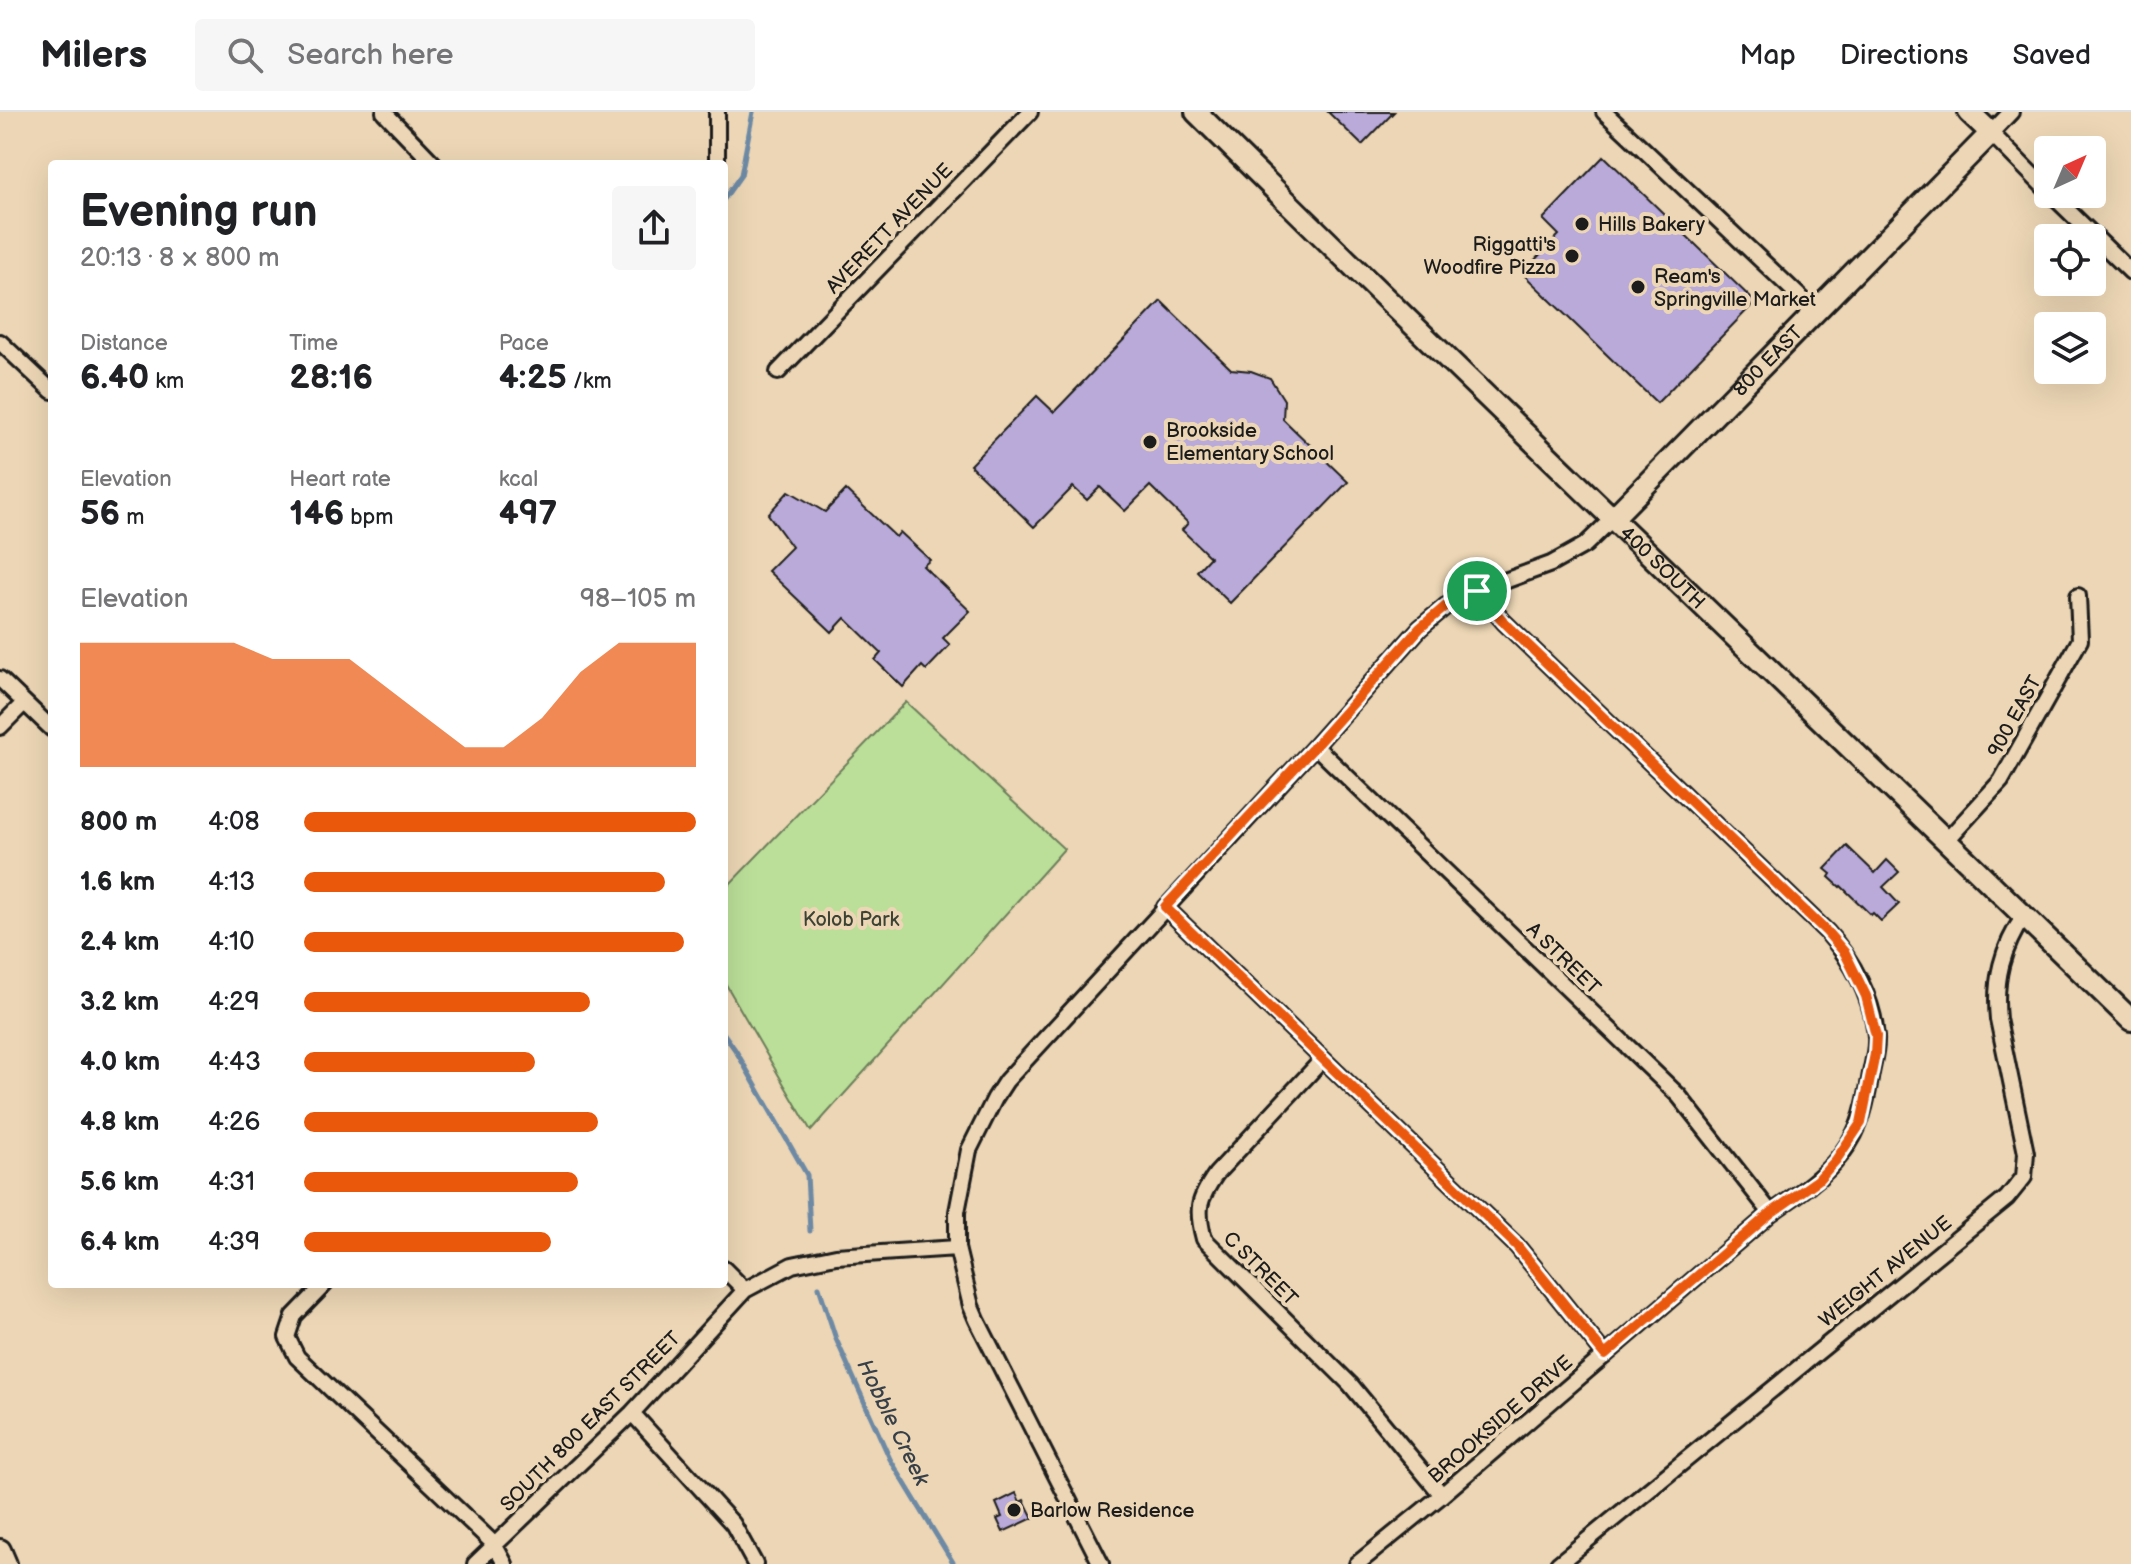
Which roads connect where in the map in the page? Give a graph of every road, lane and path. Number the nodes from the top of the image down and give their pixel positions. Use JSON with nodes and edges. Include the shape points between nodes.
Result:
{"nodes":[{"id":1,"x":384,"y":112,"type":"edge"},
{"id":2,"x":717,"y":112,"type":"edge"},
{"id":3,"x":1030,"y":112,"type":"edge"},
{"id":4,"x":1196,"y":112,"type":"edge"},
{"id":5,"x":1604,"y":112,"type":"edge"},
{"id":6,"x":1969,"y":112,"type":"edge"},
{"id":7,"x":2011,"y":112,"type":"edge"},
{"id":8,"x":1991,"y":133,"type":"junction"},
{"id":9,"x":428,"y":160,"type":"edge"},
{"id":10,"x":717,"y":160,"type":"edge"},
{"id":11,"x":2034,"y":176,"type":"edge"},
{"id":12,"x":2066,"y":208,"type":"edge"},
{"id":13,"x":2131,"y":272,"type":"edge"},
{"id":14,"x":1816,"y":312,"type":"junction"},
{"id":15,"x":0,"y":342,"type":"edge"},
{"id":16,"x":778,"y":372,"type":"dead end"},
{"id":17,"x":48,"y":387,"type":"edge"},
{"id":18,"x":1612,"y":519,"type":"junction"},
{"id":19,"x":1477,"y":591,"type":"junction"},
{"id":20,"x":2078,"y":596,"type":"dead end"},
{"id":21,"x":0,"y":679,"type":"edge"},
{"id":22,"x":24,"y":703,"type":"junction"},
{"id":23,"x":48,"y":725,"type":"edge"},
{"id":24,"x":0,"y":727,"type":"edge"},
{"id":25,"x":1315,"y":746,"type":"junction"},
{"id":26,"x":1947,"y":840,"type":"junction"},
{"id":27,"x":1165,"y":907,"type":"junction"},
{"id":28,"x":2024,"y":916,"type":"junction"},
{"id":29,"x":2131,"y":1020,"type":"edge"},
{"id":30,"x":1323,"y":1059,"type":"junction"},
{"id":31,"x":1771,"y":1213,"type":"junction"},
{"id":32,"x":957,"y":1248,"type":"junction"},
{"id":33,"x":728,"y":1273,"type":"edge"},
{"id":34,"x":321,"y":1288,"type":"edge"},
{"id":35,"x":745,"y":1290,"type":"junction"},
{"id":36,"x":1605,"y":1355,"type":"junction"},
{"id":37,"x":632,"y":1413,"type":"junction"},
{"id":38,"x":1442,"y":1495,"type":"junction"},
{"id":39,"x":494,"y":1544,"type":"junction"},
{"id":40,"x":0,"y":1550,"type":"edge"},
{"id":41,"x":6,"y":1564,"type":"edge"},
{"id":42,"x":475,"y":1564,"type":"edge"},
{"id":43,"x":505,"y":1564,"type":"edge"},
{"id":44,"x":755,"y":1564,"type":"edge"},
{"id":45,"x":1101,"y":1564,"type":"edge"},
{"id":46,"x":1357,"y":1564,"type":"edge"},
{"id":47,"x":1558,"y":1564,"type":"edge"}],
"edges":[{"from":1,"to":9,"type":"street"},
{"from":2,"to":10,"type":"street"},
{"from":3,"to":16,"type":"street","name":"AVERETT AVENUE"},
{"from":4,"to":18,"type":"main road","name":"400 SOUTH"},
{"from":5,"to":14,"type":"street"},
{"from":6,"to":8,"type":"main road"},
{"from":7,"to":8,"type":"street"},
{"from":8,"to":11,"type":"street"},
{"from":8,"to":14,"type":"main road","name":"800 EAST"},
{"from":12,"to":13,"type":"street"},
{"from":14,"to":18,"type":"main road","name":"800 EAST"},
{"from":15,"to":17,"type":"street"},
{"from":18,"to":19,"type":"street","via":[[1585,545],[1551,564]]},
{"from":18,"to":26,"type":"main road","name":"400 SOUTH"},
{"from":19,"to":25,"type":"street","via":[[1446,606],[1420,628]]},
{"from":19,"to":31,"type":"street","name":"BROOKSIDE DRIVE","via":[[1827,932],[1845,953],[1866,996],[1876,1036],[1861,1123],[1818,1180]]},
{"from":20,"to":26,"type":"street","name":"900 EAST","via":[[2080,640],[2001,781]]},
{"from":21,"to":22,"type":"street"},
{"from":22,"to":23,"type":"street"},
{"from":22,"to":24,"type":"street"},
{"from":25,"to":27,"type":"street"},
{"from":25,"to":31,"type":"street","name":"A STREET","via":[[1679,1096]]},
{"from":26,"to":28,"type":"main road","name":"400 SOUTH"},
{"from":27,"to":30,"type":"street"},
{"from":27,"to":32,"type":"street","via":[[995,1098],[969,1150],[957,1212]]},
{"from":28,"to":29,"type":"main road","name":"400 SOUTH"},
{"from":28,"to":47,"type":"street","name":"WEIGHT AVENUE","via":[[2006,947],[1996,1001],[2026,1153],[2024,1177],[2007,1198]]},
{"from":30,"to":36,"type":"street","via":[[1517,1246]]},
{"from":30,"to":38,"type":"street","name":"C STREET","via":[[1203,1193],[1198,1217],[1204,1239],[1350,1384]]},
{"from":31,"to":36,"type":"street","name":"BROOKSIDE DRIVE"},
{"from":32,"to":35,"type":"street","name":"SOUTH 800 EAST STREET","via":[[836,1256],[792,1265]]},
{"from":32,"to":45,"type":"street","via":[[977,1320]]},
{"from":33,"to":35,"type":"street"},
{"from":34,"to":39,"type":"street","via":[[294,1316],[287,1337],[297,1357]]},
{"from":35,"to":37,"type":"street","name":"SOUTH 800 EAST STREET"},
{"from":36,"to":38,"type":"street","name":"BROOKSIDE DRIVE"},
{"from":37,"to":39,"type":"street","name":"SOUTH 800 EAST STREET"},
{"from":37,"to":44,"type":"street","via":[[733,1524]]},
{"from":38,"to":46,"type":"street","name":"BROOKSIDE DRIVE"},
{"from":39,"to":42,"type":"street","name":"SOUTH 800 EAST STREET"},
{"from":39,"to":43,"type":"street"},
{"from":40,"to":41,"type":"main road"}]}
